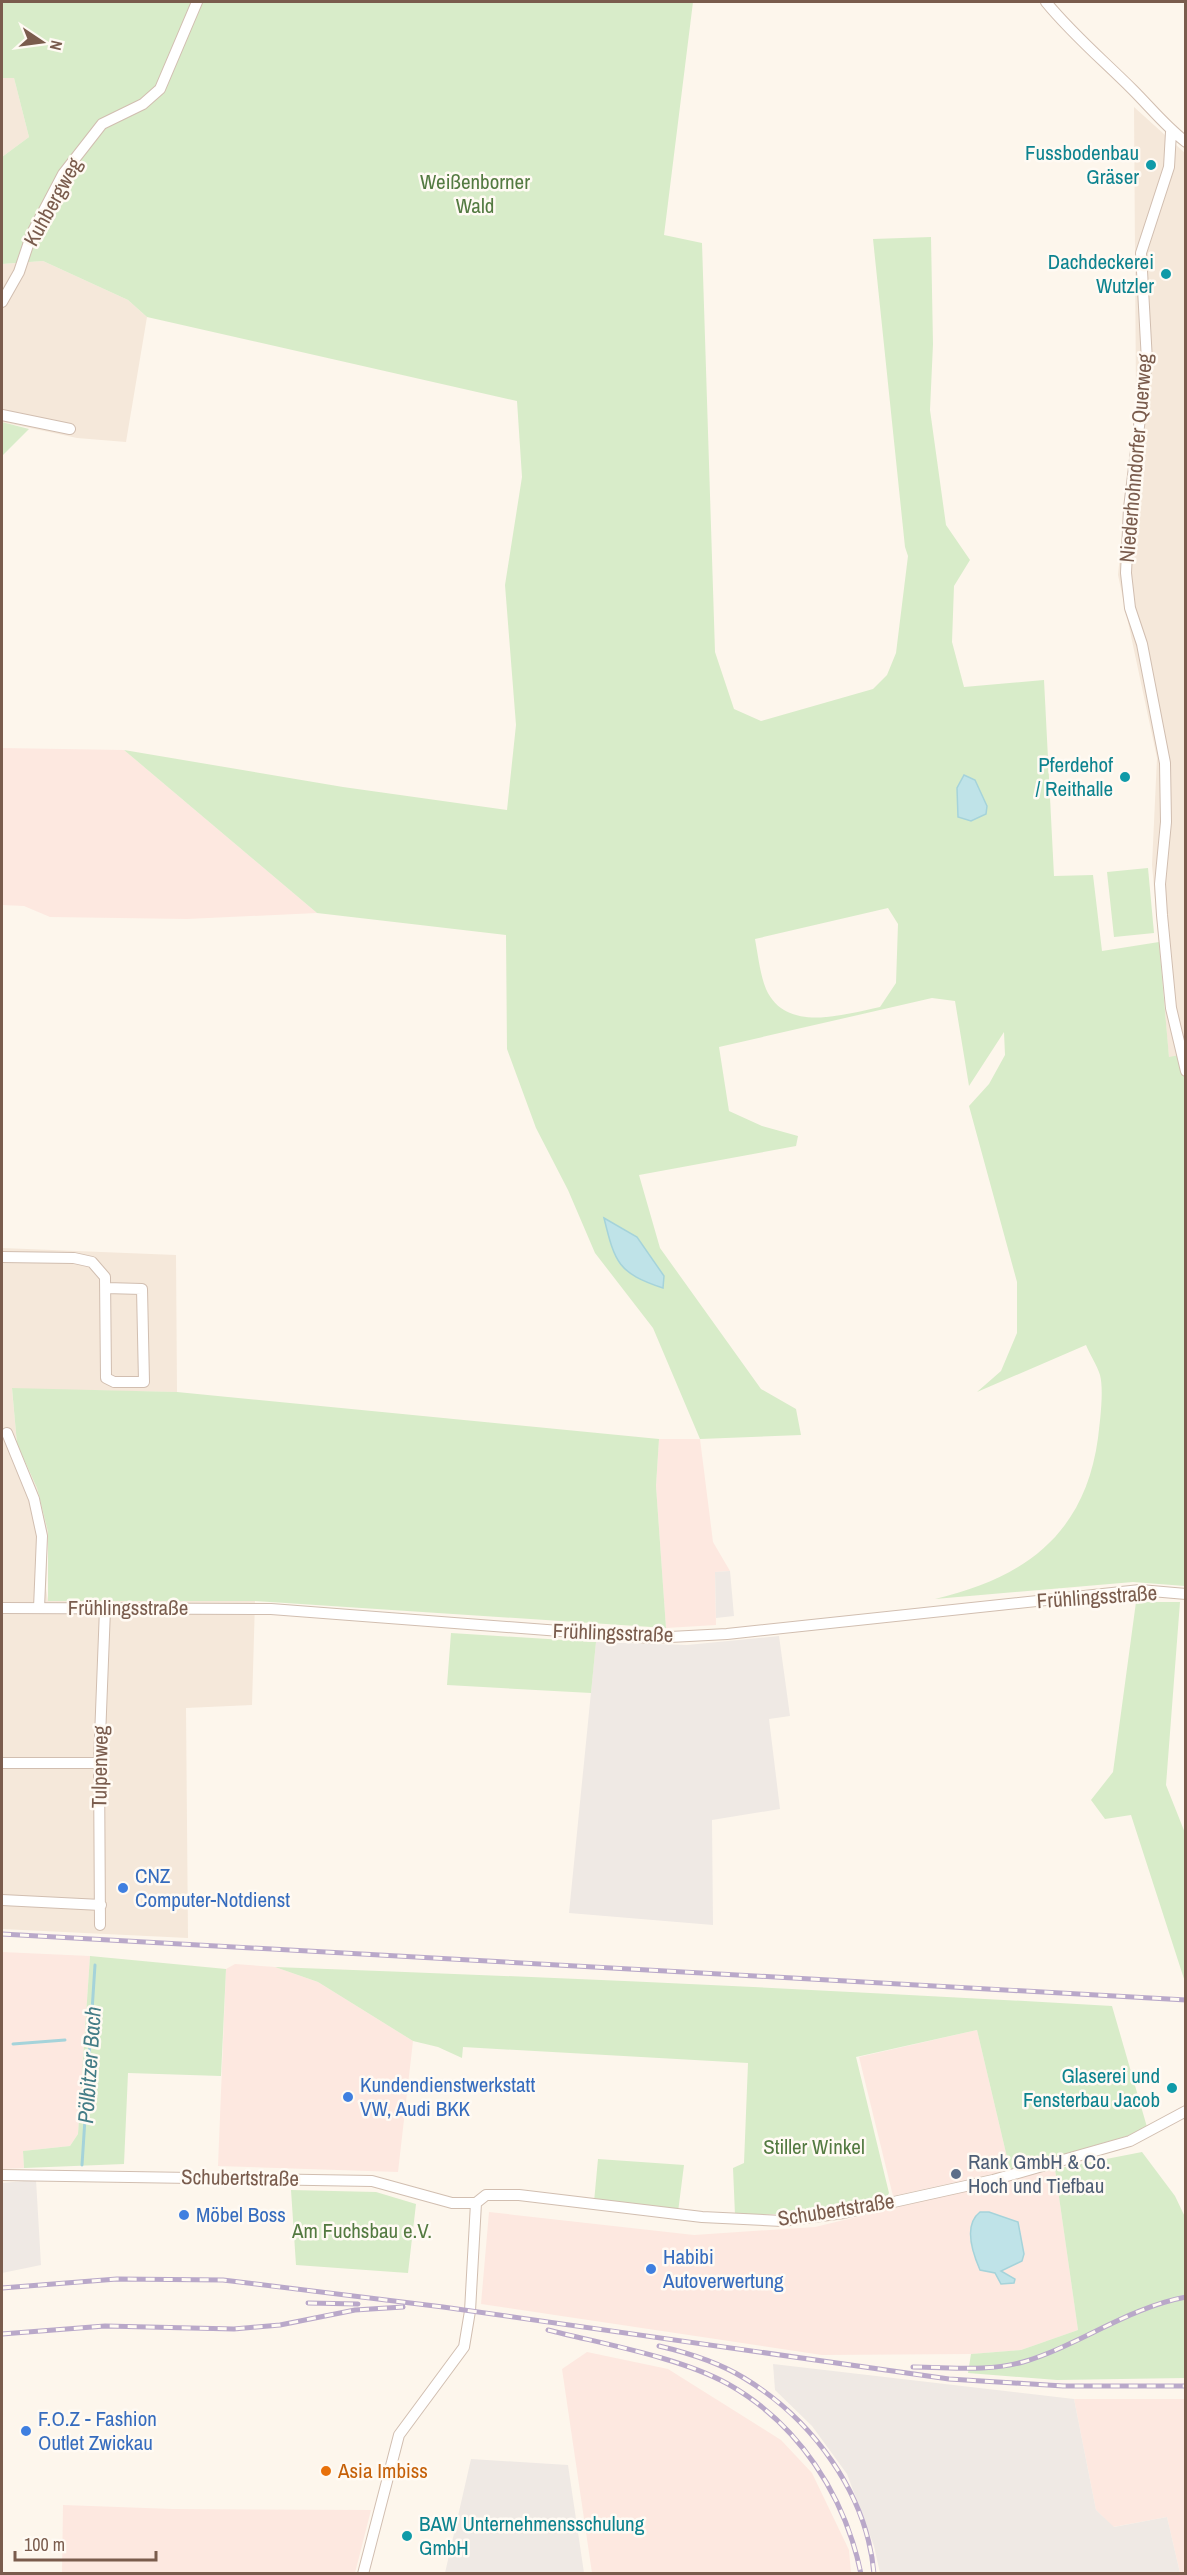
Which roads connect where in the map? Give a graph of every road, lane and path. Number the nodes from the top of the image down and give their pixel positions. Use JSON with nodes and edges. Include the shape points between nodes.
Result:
{"nodes":[{"id":1,"x":196,"y":2,"type":"edge"},
{"id":2,"x":1046,"y":2,"type":"edge"},
{"id":3,"x":1172,"y":132,"type":"junction"},
{"id":4,"x":1185,"y":142,"type":"edge"},
{"id":5,"x":2,"y":302,"type":"edge"},
{"id":6,"x":2,"y":415,"type":"edge"},
{"id":7,"x":70,"y":429,"type":"dead end"},
{"id":8,"x":1185,"y":1071,"type":"edge"},
{"id":9,"x":2,"y":1257,"type":"edge"},
{"id":10,"x":106,"y":1288,"type":"junction"},
{"id":11,"x":7,"y":1433,"type":"dead end"},
{"id":12,"x":1185,"y":1594,"type":"edge"},
{"id":13,"x":2,"y":1608,"type":"edge"},
{"id":14,"x":39,"y":1608,"type":"junction"},
{"id":15,"x":105,"y":1609,"type":"junction"},
{"id":16,"x":2,"y":1763,"type":"edge"},
{"id":17,"x":99,"y":1763,"type":"junction"},
{"id":18,"x":2,"y":1900,"type":"edge"},
{"id":19,"x":101,"y":1905,"type":"junction"},
{"id":20,"x":100,"y":1925,"type":"dead end"},
{"id":21,"x":1185,"y":2111,"type":"edge"},
{"id":22,"x":2,"y":2175,"type":"edge"},
{"id":23,"x":476,"y":2203,"type":"junction"},
{"id":24,"x":363,"y":2574,"type":"edge"}],
"edges":[{"from":1,"to":5,"type":"street","name":"Kuhbergweg","via":[[159,89],[143,104],[102,124],[63,174]]},
{"from":2,"to":3,"type":"street"},
{"from":3,"to":4,"type":"street"},
{"from":3,"to":8,"type":"street","name":"Niederhohndorfer Querweg","via":[[1169,168],[1141,253],[1147,362],[1129,508],[1126,573],[1130,608],[1142,644],[1166,763],[1160,884],[1171,1008]]},
{"from":6,"to":7,"type":"street"},
{"from":9,"to":10,"type":"street","via":[[92,1262],[105,1277]]},
{"from":10,"to":10,"type":"street","via":[[106,1378],[114,1382],[144,1382],[142,1289]]},
{"from":11,"to":14,"type":"street","name":"Frühlingsstraße","via":[[34,1499],[42,1536]]},
{"from":12,"to":15,"type":"street","name":"Frühlingsstraße","via":[[1140,1590],[727,1634],[651,1638],[271,1609]]},
{"from":13,"to":14,"type":"street","name":"Frühlingsstraße"},
{"from":14,"to":15,"type":"street","name":"Frühlingsstraße"},
{"from":15,"to":17,"type":"street","name":"Tulpenweg"},
{"from":16,"to":17,"type":"street"},
{"from":17,"to":19,"type":"street","name":"Tulpenweg"},
{"from":18,"to":19,"type":"street"},
{"from":19,"to":20,"type":"street","name":"Tulpenweg"},
{"from":21,"to":23,"type":"street","name":"Schubertstraße","via":[[1130,2141],[993,2180],[782,2221],[702,2217],[519,2195],[486,2195]]},
{"from":22,"to":23,"type":"street","name":"Schubertstraße","via":[[372,2181],[452,2203]]},
{"from":23,"to":24,"type":"street","via":[[464,2347],[399,2435]]}]}
